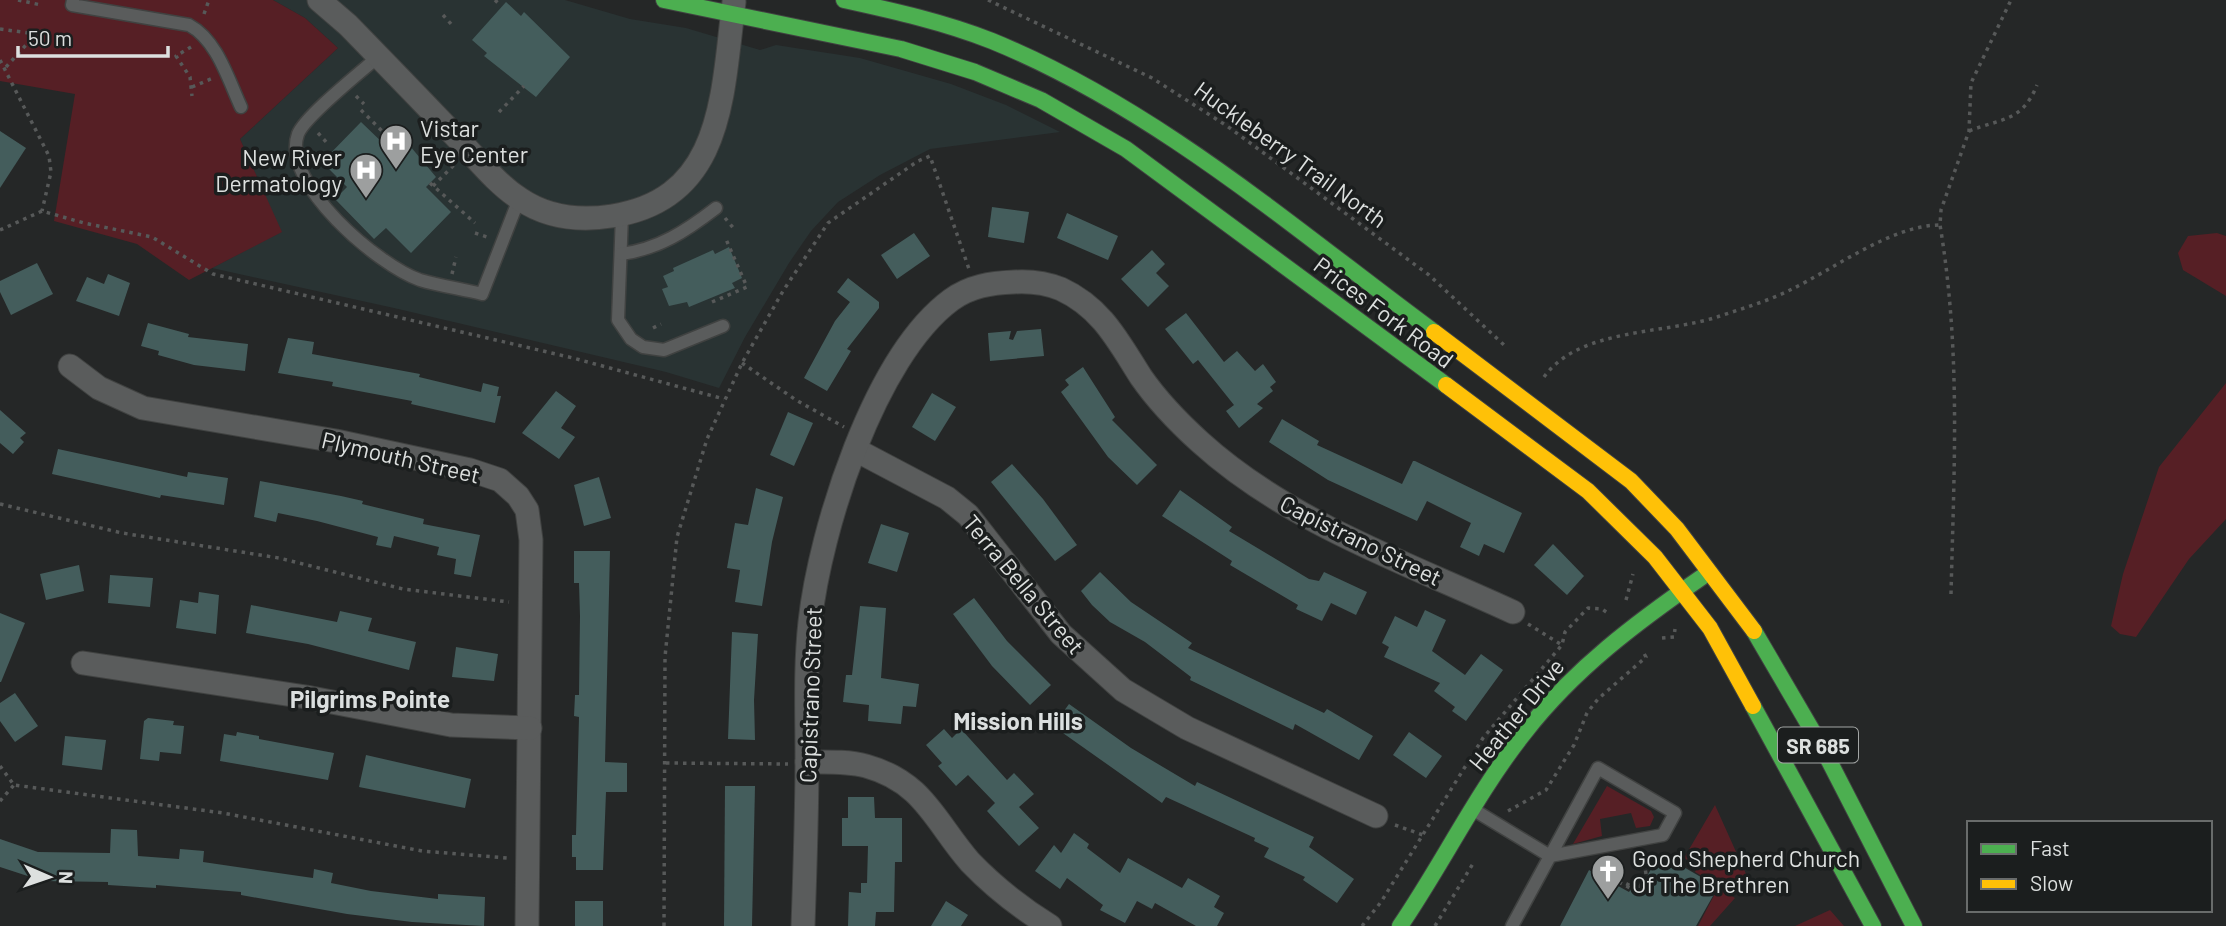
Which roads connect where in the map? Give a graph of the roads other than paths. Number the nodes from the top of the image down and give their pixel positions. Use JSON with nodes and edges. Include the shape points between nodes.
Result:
{"nodes":[{"id":1,"x":73,"y":0,"type":"edge"},
{"id":2,"x":319,"y":0,"type":"edge"},
{"id":3,"x":664,"y":0,"type":"edge"},
{"id":4,"x":844,"y":0,"type":"edge"},
{"id":5,"x":734,"y":8,"type":"edge"},
{"id":6,"x":379,"y":56,"type":"junction"},
{"id":7,"x":241,"y":107,"type":"dead end"},
{"id":8,"x":519,"y":199,"type":"junction"},
{"id":9,"x":716,"y":208,"type":"dead end"},
{"id":10,"x":622,"y":215,"type":"junction"},
{"id":11,"x":621,"y":254,"type":"junction"},
{"id":12,"x":723,"y":326,"type":"dead end"},
{"id":13,"x":70,"y":366,"type":"dead end"},
{"id":14,"x":856,"y":450,"type":"junction"},
{"id":15,"x":1711,"y":570,"type":"junction"},
{"id":16,"x":1682,"y":591,"type":"junction"},
{"id":17,"x":1513,"y":612,"type":"dead end"},
{"id":18,"x":83,"y":663,"type":"dead end"},
{"id":19,"x":530,"y":728,"type":"junction"},
{"id":20,"x":807,"y":762,"type":"junction"},
{"id":21,"x":1472,"y":809,"type":"junction"},
{"id":22,"x":1376,"y":816,"type":"dead end"},
{"id":23,"x":1550,"y":856,"type":"junction"},
{"id":24,"x":527,"y":926,"type":"edge"},
{"id":25,"x":803,"y":926,"type":"edge"},
{"id":26,"x":1050,"y":926,"type":"edge"},
{"id":27,"x":1400,"y":926,"type":"edge"},
{"id":28,"x":1512,"y":926,"type":"edge"},
{"id":29,"x":1873,"y":926,"type":"edge"},
{"id":30,"x":1914,"y":926,"type":"edge"}],
"edges":[{"from":1,"to":7,"type":"lane","via":[[72,5],[198,30],[209,40]]},
{"from":2,"to":6,"type":"street"},
{"from":3,"to":5,"type":"main road","name":"Prices Fork Road"},
{"from":4,"to":15,"type":"main road","name":"Prices Fork Road","via":[[919,16],[995,41],[1126,107],[1220,172],[1631,481]]},
{"from":5,"to":10,"type":"street","via":[[718,116],[701,162],[663,199]]},
{"from":5,"to":16,"type":"main road","name":"Prices Fork Road","via":[[938,59],[1012,86],[1109,138],[1588,491],[1655,557]]},
{"from":6,"to":8,"type":"street"},
{"from":6,"to":8,"type":"lane","via":[[297,136],[298,164],[317,201],[401,271],[482,294]]},
{"from":8,"to":10,"type":"street","via":[[575,219]]},
{"from":9,"to":11,"type":"lane","via":[[660,245]]},
{"from":10,"to":11,"type":"lane"},
{"from":11,"to":12,"type":"lane","via":[[618,320],[631,339],[643,347],[664,350]]},
{"from":13,"to":19,"type":"street","name":"Plymouth Street","via":[[99,388],[143,408],[438,462],[509,486],[529,520]]},
{"from":14,"to":17,"type":"street","name":"Capistrano Street","via":[[892,370],[936,312],[974,288],[996,283],[1058,288],[1082,301],[1109,325],[1143,379],[1173,415],[1199,442],[1257,487]]},
{"from":14,"to":20,"type":"street","name":"Capistrano Street","via":[[827,532],[815,589],[807,668]]},
{"from":14,"to":22,"type":"street","name":"Terra Bella Street","via":[[947,498],[968,515],[1061,634],[1122,690],[1187,728]]},
{"from":15,"to":16,"type":"main road","name":"Heather Drive"},
{"from":15,"to":30,"type":"main road","name":"Prices Fork Road","number":"SR 685","via":[[1761,638]]},
{"from":16,"to":21,"type":"main road","name":"Heather Drive","via":[[1608,643],[1572,679],[1525,733]]},
{"from":16,"to":29,"type":"main road","name":"Prices Fork Road","number":"SR 685","via":[[1727,655]]},
{"from":18,"to":19,"type":"street","via":[[451,725]]},
{"from":19,"to":24,"type":"street","name":"Plymouth Street"},
{"from":20,"to":25,"type":"street","name":"Capistrano Street"},
{"from":20,"to":26,"type":"street","via":[[865,765],[909,786],[973,864],[1002,892]]},
{"from":21,"to":23,"type":"lane"},
{"from":21,"to":27,"type":"main road","name":"Heather Drive","via":[[1433,880]]},
{"from":23,"to":23,"type":"lane","via":[[1663,835],[1675,813],[1598,768]]},
{"from":23,"to":28,"type":"lane"}]}
